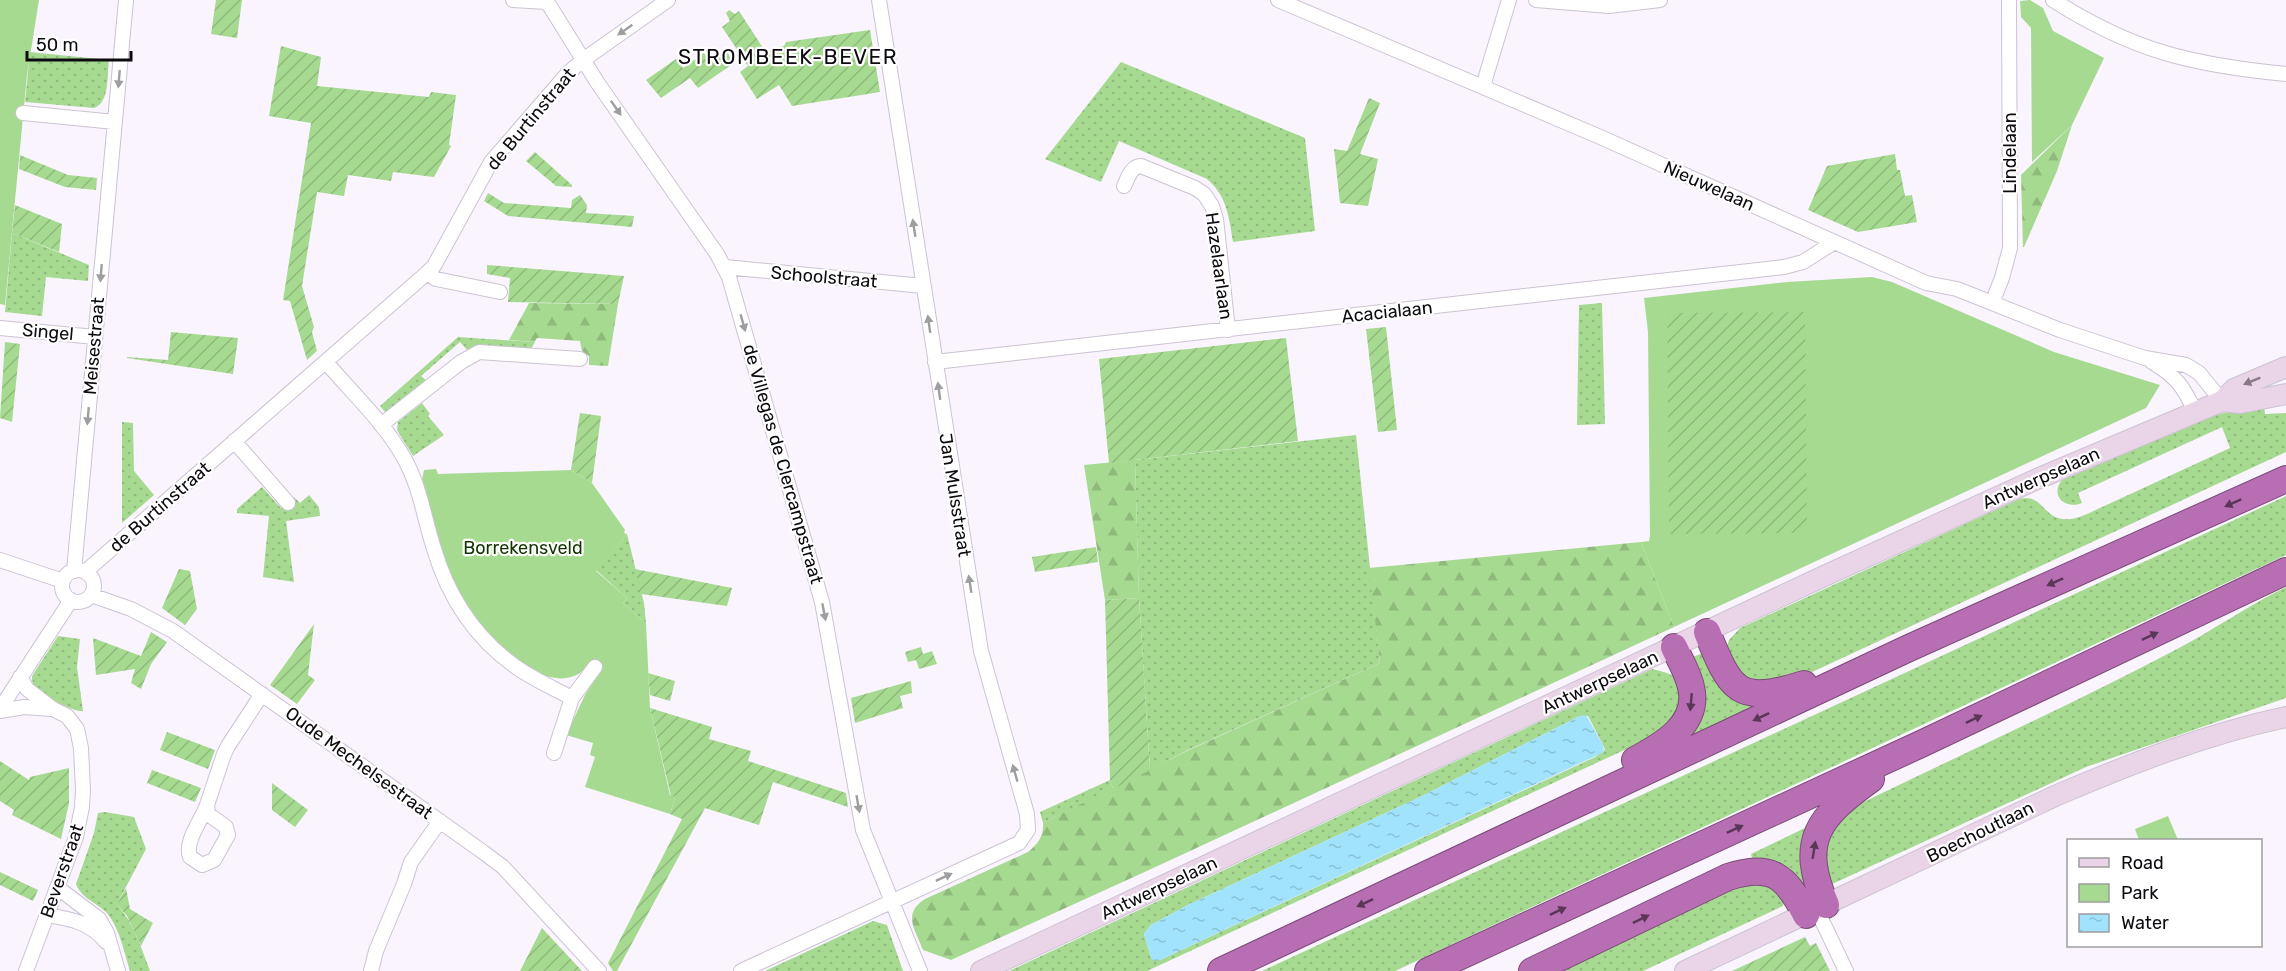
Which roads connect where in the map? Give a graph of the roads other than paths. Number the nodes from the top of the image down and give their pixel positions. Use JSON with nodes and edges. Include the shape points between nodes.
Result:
{"nodes":[{"id":1,"x":126,"y":0,"type":"edge"},
{"id":2,"x":513,"y":0,"type":"edge"},
{"id":3,"x":668,"y":0,"type":"edge"},
{"id":4,"x":879,"y":0,"type":"edge"},
{"id":5,"x":1278,"y":0,"type":"edge"},
{"id":6,"x":1509,"y":0,"type":"edge"},
{"id":7,"x":1536,"y":0,"type":"edge"},
{"id":8,"x":1660,"y":0,"type":"edge"},
{"id":9,"x":2009,"y":0,"type":"edge"},
{"id":10,"x":2053,"y":0,"type":"edge"},
{"id":11,"x":546,"y":1,"type":"edge"},
{"id":12,"x":583,"y":60,"type":"junction"},
{"id":13,"x":2286,"y":74,"type":"edge"},
{"id":14,"x":1483,"y":86,"type":"junction"},
{"id":15,"x":23,"y":113,"type":"dead end"},
{"id":16,"x":115,"y":122,"type":"junction"},
{"id":17,"x":1124,"y":186,"type":"dead end"},
{"id":18,"x":1833,"y":243,"type":"junction"},
{"id":19,"x":725,"y":267,"type":"junction"},
{"id":20,"x":427,"y":273,"type":"junction"},
{"id":21,"x":923,"y":286,"type":"junction"},
{"id":22,"x":500,"y":292,"type":"dead end"},
{"id":23,"x":1992,"y":303,"type":"junction"},
{"id":24,"x":0,"y":328,"type":"edge"},
{"id":25,"x":1228,"y":330,"type":"junction"},
{"id":26,"x":95,"y":337,"type":"junction"},
{"id":27,"x":2145,"y":358,"type":"junction"},
{"id":28,"x":580,"y":359,"type":"dead end"},
{"id":29,"x":326,"y":362,"type":"junction"},
{"id":30,"x":935,"y":362,"type":"junction"},
{"id":31,"x":2286,"y":367,"type":"edge"},
{"id":32,"x":2286,"y":394,"type":"edge"},
{"id":33,"x":2222,"y":401,"type":"junction"},
{"id":34,"x":2195,"y":412,"type":"junction"},
{"id":35,"x":381,"y":425,"type":"junction"},
{"id":36,"x":234,"y":441,"type":"junction"},
{"id":37,"x":2286,"y":479,"type":"edge"},
{"id":38,"x":288,"y":503,"type":"dead end"},
{"id":39,"x":0,"y":560,"type":"edge"},
{"id":40,"x":79,"y":571,"type":"junction"},
{"id":41,"x":2286,"y":571,"type":"edge"},
{"id":42,"x":63,"y":581,"type":"junction"},
{"id":43,"x":91,"y":595,"type":"junction"},
{"id":44,"x":71,"y":600,"type":"junction"},
{"id":45,"x":1707,"y":632,"type":"junction"},
{"id":46,"x":1674,"y":647,"type":"junction"},
{"id":47,"x":1909,"y":648,"type":"junction"},
{"id":48,"x":594,"y":667,"type":"dead end"},
{"id":49,"x":20,"y":677,"type":"junction"},
{"id":50,"x":262,"y":694,"type":"junction"},
{"id":51,"x":572,"y":698,"type":"junction"},
{"id":52,"x":0,"y":710,"type":"edge"},
{"id":53,"x":53,"y":710,"type":"junction"},
{"id":54,"x":2286,"y":717,"type":"edge"},
{"id":55,"x":1921,"y":744,"type":"junction"},
{"id":56,"x":554,"y":753,"type":"dead end"},
{"id":57,"x":207,"y":805,"type":"dead end"},
{"id":58,"x":440,"y":821,"type":"junction"},
{"id":59,"x":1418,"y":879,"type":"junction"},
{"id":60,"x":58,"y":888,"type":"junction"},
{"id":61,"x":891,"y":902,"type":"junction"},
{"id":62,"x":1816,"y":910,"type":"junction"},
{"id":63,"x":47,"y":915,"type":"junction"},
{"id":64,"x":1504,"y":935,"type":"junction"},
{"id":65,"x":111,"y":949,"type":"junction"},
{"id":66,"x":26,"y":971,"type":"edge"},
{"id":67,"x":118,"y":971,"type":"edge"},
{"id":68,"x":371,"y":971,"type":"edge"},
{"id":69,"x":599,"y":971,"type":"edge"},
{"id":70,"x":741,"y":971,"type":"edge"},
{"id":71,"x":920,"y":971,"type":"edge"},
{"id":72,"x":981,"y":971,"type":"edge"},
{"id":73,"x":1221,"y":971,"type":"edge"},
{"id":74,"x":1428,"y":971,"type":"edge"},
{"id":75,"x":1448,"y":971,"type":"edge"},
{"id":76,"x":1532,"y":971,"type":"edge"},
{"id":77,"x":1685,"y":971,"type":"edge"},
{"id":78,"x":1846,"y":971,"type":"edge"}],
"edges":[{"from":1,"to":16,"type":"street","name":"Meisestraat","one_way":true},
{"from":2,"to":11,"type":"street"},
{"from":3,"to":12,"type":"street","name":"de Burtinstraat","one_way":true},
{"from":21,"to":4,"type":"street","name":"Jan Mulsstraat","one_way":true},
{"from":5,"to":14,"type":"street","name":"Nieuwelaan"},
{"from":6,"to":14,"type":"street"},
{"from":7,"to":8,"type":"street","via":[[1609,6]]},
{"from":9,"to":23,"type":"street","name":"Lindelaan","via":[[2010,248]]},
{"from":10,"to":13,"type":"street","via":[[2106,32],[2161,53],[2222,67]]},
{"from":11,"to":12,"type":"street","name":"de Villegas de Clercampstraat"},
{"from":12,"to":19,"type":"street","name":"de Villegas de Clercampstraat","one_way":true},
{"from":12,"to":20,"type":"street","name":"de Burtinstraat","via":[[491,162]]},
{"from":14,"to":18,"type":"street","name":"Nieuwelaan"},
{"from":15,"to":16,"type":"street"},
{"from":16,"to":26,"type":"street","name":"Meisestraat","one_way":true},
{"from":17,"to":25,"type":"street","name":"Hazelaarlaan","via":[[1132,170],[1141,166],[1196,188],[1207,198],[1216,219]]},
{"from":18,"to":23,"type":"street","name":"Nieuwelaan","via":[[1926,283],[1957,289]]},
{"from":18,"to":25,"type":"street","name":"Acacialaan","via":[[1803,262],[1784,267]]},
{"from":19,"to":21,"type":"street","name":"Schoolstraat"},
{"from":19,"to":61,"type":"street","name":"de Villegas de Clercampstraat","one_way":true,"via":[[822,602],[863,830]]},
{"from":20,"to":22,"type":"street","via":[[436,279]]},
{"from":20,"to":29,"type":"street","name":"de Burtinstraat"},
{"from":30,"to":21,"type":"street","name":"Jan Mulsstraat","one_way":true},
{"from":23,"to":27,"type":"street","name":"Nieuwelaan"},
{"from":24,"to":26,"type":"street","name":"Singel"},
{"from":25,"to":30,"type":"street","name":"Acacialaan"},
{"from":26,"to":40,"type":"street","name":"Meisestraat","one_way":true},
{"from":27,"to":33,"type":"street","name":"Nieuwelaan","via":[[2192,368]]},
{"from":27,"to":34,"type":"street","name":"Nieuwelaan","via":[[2173,376]]},
{"from":28,"to":35,"type":"street","via":[[479,352]]},
{"from":29,"to":35,"type":"street"},
{"from":29,"to":36,"type":"street","name":"de Burtinstraat"},
{"from":61,"to":30,"type":"street","name":"Jan Mulsstraat","one_way":true,"via":[[1018,843],[1029,822],[981,651]]},
{"from":31,"to":33,"type":"main road","name":"Antwerpselaan","one_way":true,"via":[[2234,389]]},
{"from":32,"to":33,"type":"main road","name":"Antwerpselaan","via":[[2240,404]]},
{"from":33,"to":34,"type":"main road","name":"Antwerpselaan"},
{"from":34,"to":45,"type":"main road","name":"Antwerpselaan","via":[[2037,479]]},
{"from":35,"to":51,"type":"street","via":[[413,478],[439,566],[465,617],[506,660]]},
{"from":36,"to":38,"type":"street"},
{"from":36,"to":40,"type":"street","name":"de Burtinstraat"},
{"from":37,"to":47,"type":"highway","one_way":true},
{"from":39,"to":42,"type":"street"},
{"from":40,"to":42,"type":"street"},
{"from":40,"to":43,"type":"street","via":[[93,579]]},
{"from":55,"to":41,"type":"highway","one_way":true},
{"from":42,"to":44,"type":"street","via":[[64,592]]},
{"from":43,"to":44,"type":"street","via":[[82,601]]},
{"from":43,"to":50,"type":"street","name":"Oude Mechelsestraat","via":[[160,623]]},
{"from":44,"to":49,"type":"street"},
{"from":45,"to":46,"type":"main road","name":"Antwerpselaan"},
{"from":45,"to":47,"type":"highway","via":[[1730,682],[1753,693],[1792,688]]},
{"from":46,"to":59,"type":"highway","one_way":true,"via":[[1693,696],[1688,718],[1674,735]]},
{"from":46,"to":72,"type":"main road","name":"Antwerpselaan"},
{"from":47,"to":59,"type":"highway","one_way":true},
{"from":48,"to":51,"type":"street"},
{"from":49,"to":52,"type":"street"},
{"from":49,"to":53,"type":"street","name":"Beverstraat","via":[[27,689]]},
{"from":50,"to":57,"type":"street","via":[[228,746]]},
{"from":50,"to":58,"type":"street","name":"Oude Mechelsestraat"},
{"from":51,"to":56,"type":"street"},
{"from":52,"to":53,"type":"street"},
{"from":53,"to":60,"type":"street","name":"Beverstraat","via":[[67,716],[77,729],[83,769],[79,827]]},
{"from":54,"to":62,"type":"main road","name":"Boechoutlaan","via":[[2207,738],[2104,776]]},
{"from":62,"to":55,"type":"highway","one_way":true,"via":[[1812,858],[1825,820],[1853,792]]},
{"from":64,"to":55,"type":"highway","one_way":true},
{"from":58,"to":68,"type":"street","via":[[411,862]]},
{"from":58,"to":69,"type":"street","name":"Oude Mechelsestraat","via":[[503,867]]},
{"from":59,"to":73,"type":"highway","one_way":true},
{"from":60,"to":63,"type":"street","name":"Beverstraat"},
{"from":60,"to":65,"type":"street","via":[[99,919]]},
{"from":61,"to":70,"type":"street"},
{"from":61,"to":71,"type":"street","name":"de Villegas de Clercampstraat"},
{"from":76,"to":62,"type":"highway","one_way":true,"via":[[1728,877],[1747,872],[1766,873],[1786,882]]},
{"from":62,"to":77,"type":"main road","name":"Boechoutlaan"},
{"from":62,"to":78,"type":"street"},
{"from":63,"to":65,"type":"street","via":[[95,929]]},
{"from":63,"to":66,"type":"street","name":"Beverstraat"},
{"from":64,"to":74,"type":"highway"},
{"from":64,"to":75,"type":"highway"},
{"from":65,"to":67,"type":"street"}]}
